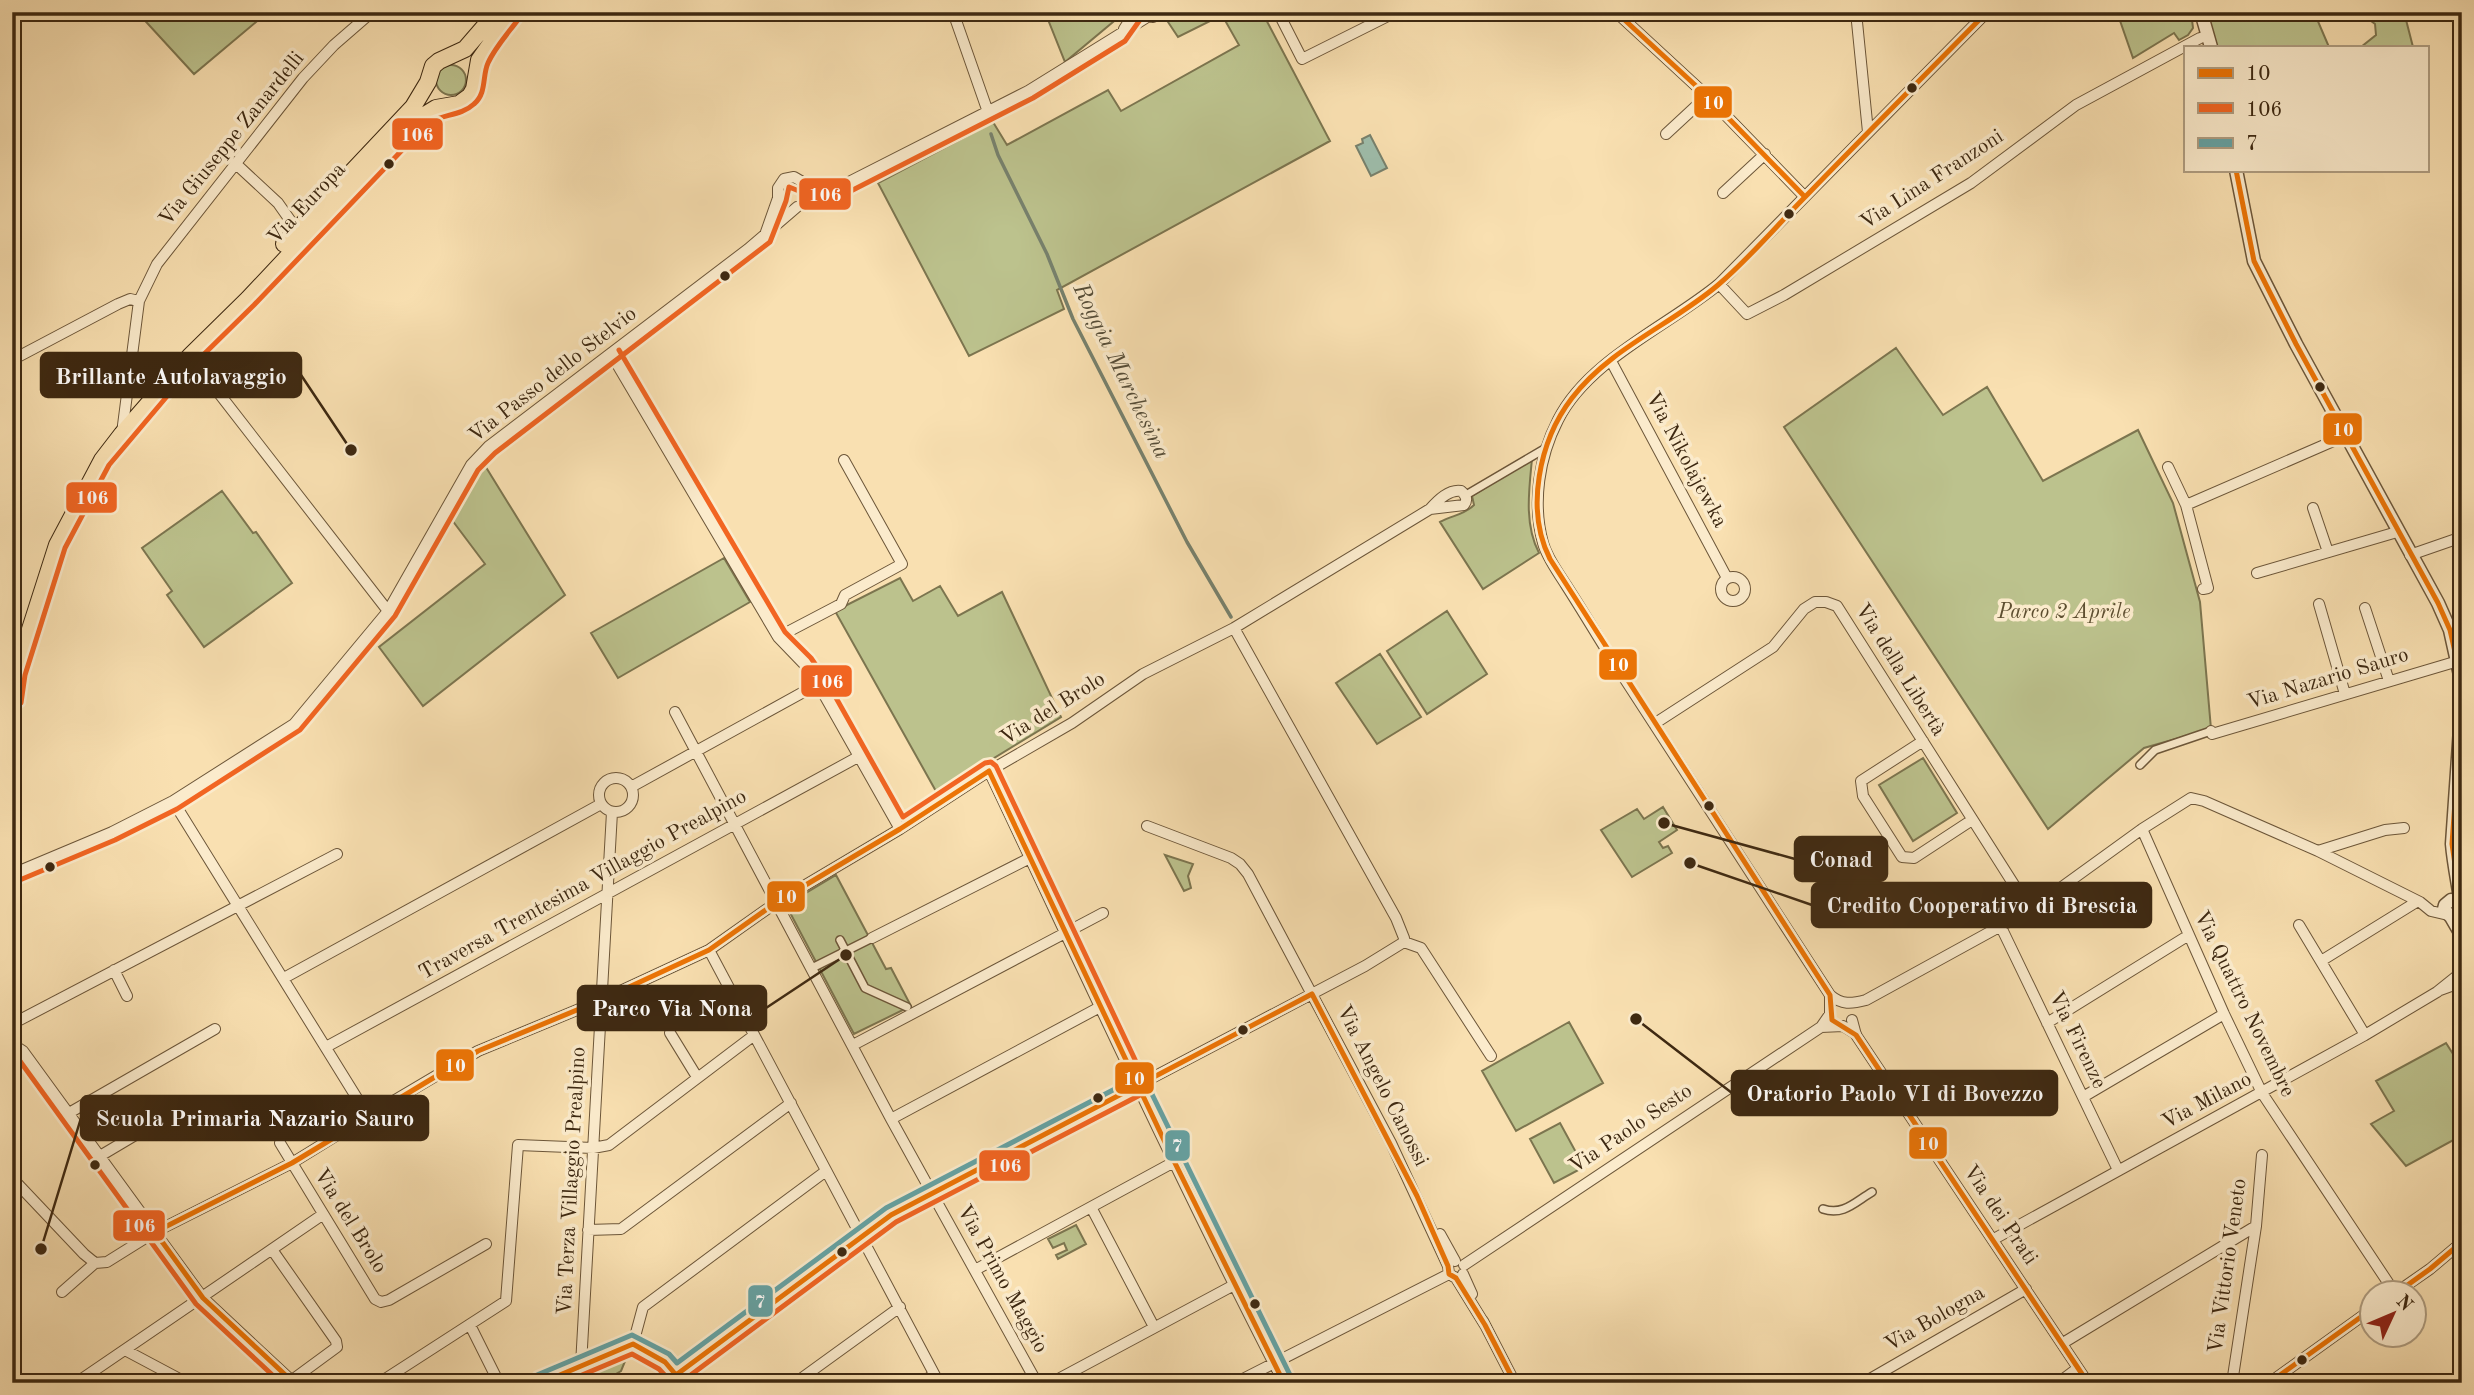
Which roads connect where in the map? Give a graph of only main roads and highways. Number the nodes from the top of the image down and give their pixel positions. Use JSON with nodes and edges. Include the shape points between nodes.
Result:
{"nodes":[{"id":1,"x":497,"y":12,"type":"edge"},
{"id":2,"x":513,"y":12,"type":"edge"},
{"id":3,"x":447,"y":58,"type":"junction"},
{"id":4,"x":476,"y":80,"type":"junction"},
{"id":5,"x":428,"y":82,"type":"junction"},
{"id":6,"x":453,"y":105,"type":"junction"},
{"id":7,"x":195,"y":350,"type":"junction"},
{"id":8,"x":14,"y":671,"type":"edge"},
{"id":9,"x":12,"y":702,"type":"edge"}],
"edges":[{"from":1,"to":3,"type":"main road","name":"Via Europa","via":[[465,49]]},
{"from":2,"to":4,"type":"main road","name":"Via Europa","via":[[479,60]]},
{"from":3,"to":4,"type":"main road","via":[[463,60]]},
{"from":3,"to":5,"type":"main road","name":"Via Europa","via":[[433,66]]},
{"from":4,"to":6,"type":"main road","name":"Via Europa","via":[[470,96]]},
{"from":5,"to":6,"type":"main road","via":[[433,96]]},
{"from":5,"to":7,"type":"main road","name":"Via Europa","via":[[396,127],[231,302]]},
{"from":6,"to":7,"type":"main road","name":"Via Europa","via":[[423,116]]},
{"from":7,"to":8,"type":"main road","via":[[122,434],[88,482],[57,545]]},
{"from":8,"to":9,"type":"main road"}]}
